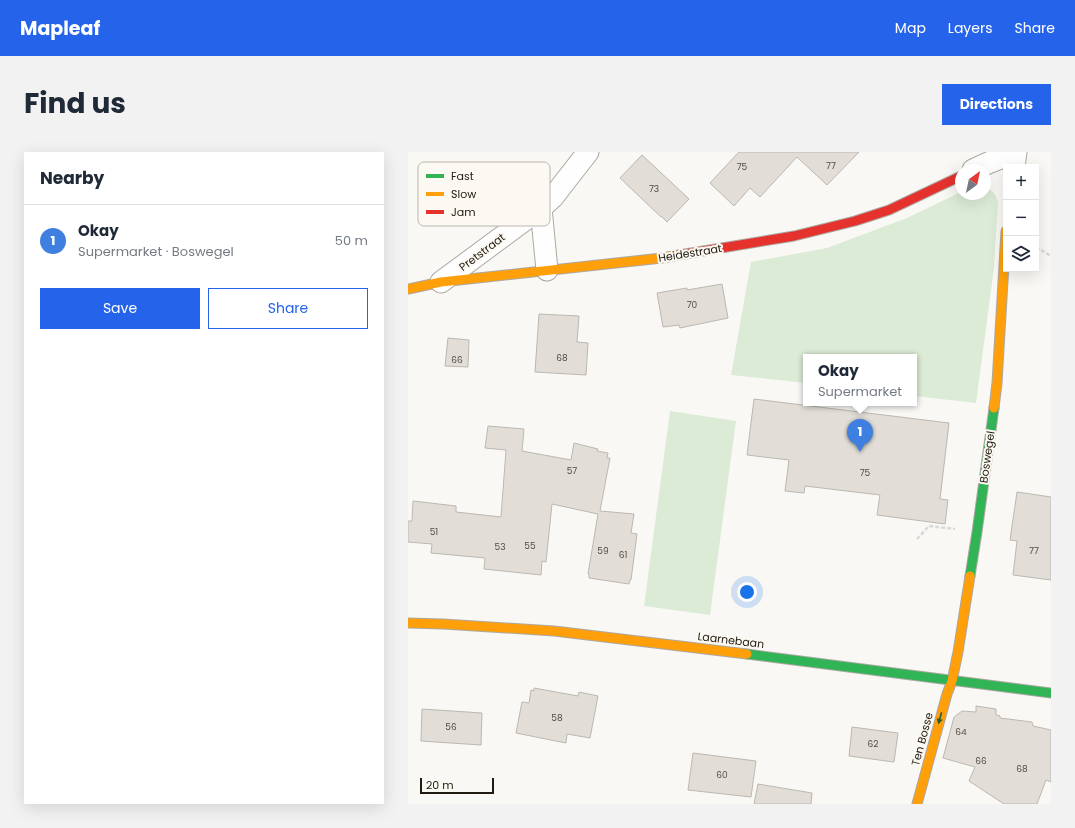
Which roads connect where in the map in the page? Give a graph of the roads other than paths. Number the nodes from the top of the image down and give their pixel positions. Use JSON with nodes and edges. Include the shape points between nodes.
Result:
{"nodes":[{"id":1,"x":588,"y":152,"type":"edge"},
{"id":2,"x":1016,"y":152,"type":"edge"},
{"id":3,"x":986,"y":164,"type":"edge"},
{"id":4,"x":1014,"y":164,"type":"edge"},
{"id":5,"x":955,"y":179,"type":"edge"},
{"id":6,"x":550,"y":200,"type":"edge"},
{"id":7,"x":517,"y":226,"type":"edge"},
{"id":8,"x":543,"y":226,"type":"edge"},
{"id":9,"x":1006,"y":236,"type":"edge"},
{"id":10,"x":547,"y":270,"type":"junction"},
{"id":11,"x":441,"y":282,"type":"junction"},
{"id":12,"x":408,"y":289,"type":"edge"},
{"id":13,"x":408,"y":623,"type":"edge"},
{"id":14,"x":952,"y":681,"type":"junction"},
{"id":15,"x":1051,"y":693,"type":"edge"},
{"id":16,"x":917,"y":804,"type":"edge"}],
"edges":[{"from":1,"to":6,"type":"street","name":"Pretstraat"},
{"from":2,"to":3,"type":"street"},
{"from":2,"to":4,"type":"street"},
{"from":5,"to":10,"type":"street","name":"Heidestraat","via":[[888,210],[855,222],[794,236],[662,258]]},
{"from":7,"to":11,"type":"street","name":"Pretstraat"},
{"from":8,"to":10,"type":"street"},
{"from":9,"to":14,"type":"street","name":"Boswegel","via":[[997,383],[977,532]]},
{"from":10,"to":11,"type":"street","name":"Heidestraat"},
{"from":11,"to":12,"type":"street","name":"Heidestraat"},
{"from":13,"to":14,"type":"street","name":"Laarnebaan","via":[[554,631]]},
{"from":14,"to":15,"type":"street","name":"Laarnebaan"},
{"from":14,"to":16,"type":"street","name":"Ten Bosse","one_way":true}]}
